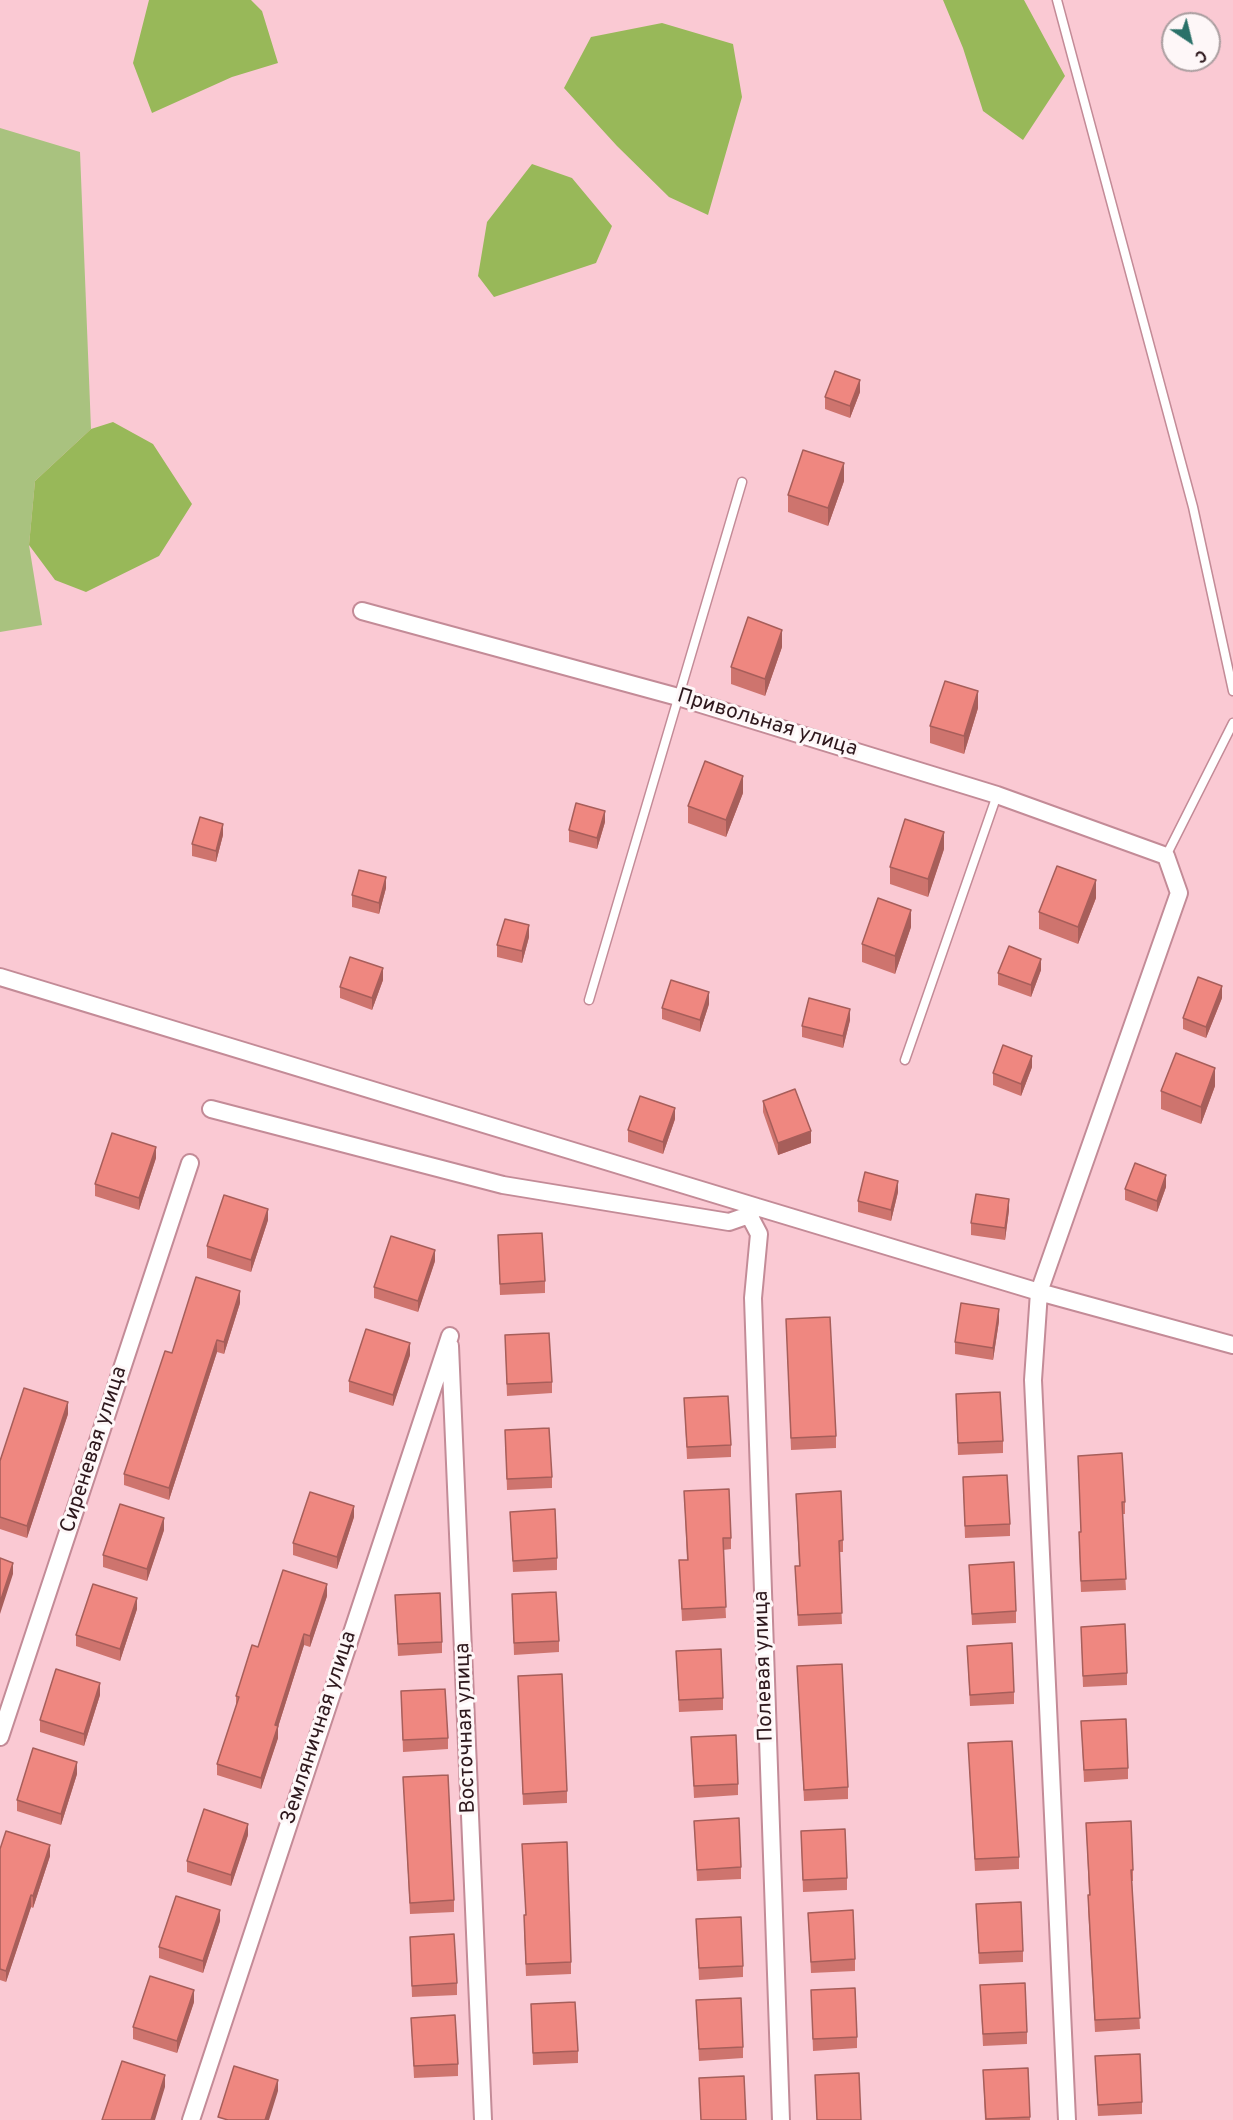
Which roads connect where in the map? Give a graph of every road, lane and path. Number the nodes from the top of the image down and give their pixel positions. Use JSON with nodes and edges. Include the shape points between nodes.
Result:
{"nodes":[{"id":1,"x":1057,"y":0,"type":"edge"},
{"id":2,"x":742,"y":482,"type":"dead end"},
{"id":3,"x":362,"y":611,"type":"dead end"},
{"id":4,"x":1233,"y":691,"type":"edge"},
{"id":5,"x":678,"y":697,"type":"junction"},
{"id":6,"x":1233,"y":723,"type":"edge"},
{"id":7,"x":997,"y":795,"type":"junction"},
{"id":8,"x":1166,"y":856,"type":"junction"},
{"id":9,"x":0,"y":977,"type":"edge"},
{"id":10,"x":589,"y":1000,"type":"dead end"},
{"id":11,"x":905,"y":1059,"type":"dead end"},
{"id":12,"x":211,"y":1109,"type":"dead end"},
{"id":13,"x":190,"y":1163,"type":"dead end"},
{"id":14,"x":753,"y":1211,"type":"junction"},
{"id":15,"x":1039,"y":1292,"type":"junction"},
{"id":16,"x":450,"y":1336,"type":"joint"},
{"id":17,"x":1233,"y":1345,"type":"edge"},
{"id":18,"x":0,"y":1737,"type":"edge"},
{"id":19,"x":190,"y":2120,"type":"edge"},
{"id":20,"x":483,"y":2120,"type":"edge"},
{"id":21,"x":781,"y":2120,"type":"edge"},
{"id":22,"x":1067,"y":2120,"type":"edge"}],
"edges":[{"from":1,"to":4,"type":"lane","via":[[1192,507]]},
{"from":2,"to":5,"type":"lane"},
{"from":3,"to":5,"type":"street","name":"Привольная улица"},
{"from":5,"to":7,"type":"street","name":"Привольная улица"},
{"from":5,"to":10,"type":"lane"},
{"from":6,"to":8,"type":"lane"},
{"from":7,"to":8,"type":"street","name":"Привольная улица"},
{"from":7,"to":11,"type":"lane"},
{"from":8,"to":15,"type":"street","via":[[1179,893]]},
{"from":9,"to":14,"type":"street"},
{"from":12,"to":14,"type":"street","via":[[503,1185],[729,1222]]},
{"from":13,"to":18,"type":"street","name":"Сиреневая улица"},
{"from":14,"to":15,"type":"street"},
{"from":14,"to":21,"type":"street","name":"Полевая улица","via":[[759,1234],[753,1298]]},
{"from":15,"to":17,"type":"street"},
{"from":15,"to":22,"type":"street","via":[[1033,1380]]},
{"from":16,"to":19,"type":"street","name":"Земляничная улица"},
{"from":16,"to":20,"type":"street","name":"Восточная улица"}]}
